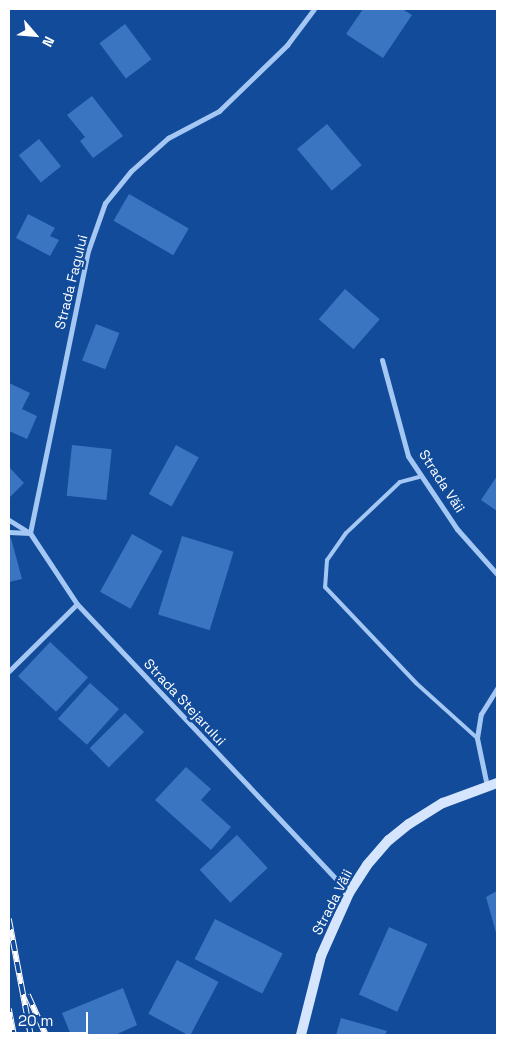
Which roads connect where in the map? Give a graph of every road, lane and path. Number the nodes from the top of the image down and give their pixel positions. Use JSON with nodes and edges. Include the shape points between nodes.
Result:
{"nodes":[{"id":1,"x":314,"y":9,"type":"edge"},
{"id":2,"x":382,"y":360,"type":"dead end"},
{"id":3,"x":419,"y":476,"type":"junction"},
{"id":4,"x":9,"y":520,"type":"edge"},
{"id":5,"x":9,"y":532,"type":"edge"},
{"id":6,"x":30,"y":533,"type":"junction"},
{"id":7,"x":497,"y":574,"type":"edge"},
{"id":8,"x":77,"y":604,"type":"junction"},
{"id":9,"x":9,"y":671,"type":"edge"},
{"id":10,"x":497,"y":688,"type":"edge"},
{"id":11,"x":477,"y":738,"type":"junction"},
{"id":12,"x":492,"y":785,"type":"edge"},
{"id":13,"x":349,"y":893,"type":"junction"},
{"id":14,"x":301,"y":1035,"type":"edge"}],
"edges":[{"from":1,"to":6,"type":"street","name":"Strada Fagului","via":[[287,45],[226,105],[168,138],[131,171],[105,203],[88,251]]},
{"from":2,"to":3,"type":"street","name":"Strada Văii","via":[[408,456]]},
{"from":3,"to":7,"type":"street","name":"Strada Văii","via":[[457,529]]},
{"from":3,"to":11,"type":"lane","via":[[400,482],[346,533],[327,560],[326,587],[416,683]]},
{"from":4,"to":6,"type":"street"},
{"from":5,"to":6,"type":"street"},
{"from":6,"to":8,"type":"street","name":"Strada Stejarului"},
{"from":8,"to":9,"type":"street"},
{"from":8,"to":13,"type":"street","name":"Strada Stejarului"},
{"from":10,"to":11,"type":"street","name":"Strada Văii","via":[[481,714]]},
{"from":11,"to":12,"type":"street","name":"Strada Văii"},
{"from":12,"to":13,"type":"main road","name":"Strada Văii","via":[[443,803],[409,824],[389,840],[367,865]]},
{"from":13,"to":14,"type":"main road","name":"Strada Văii","via":[[321,956]]}]}
